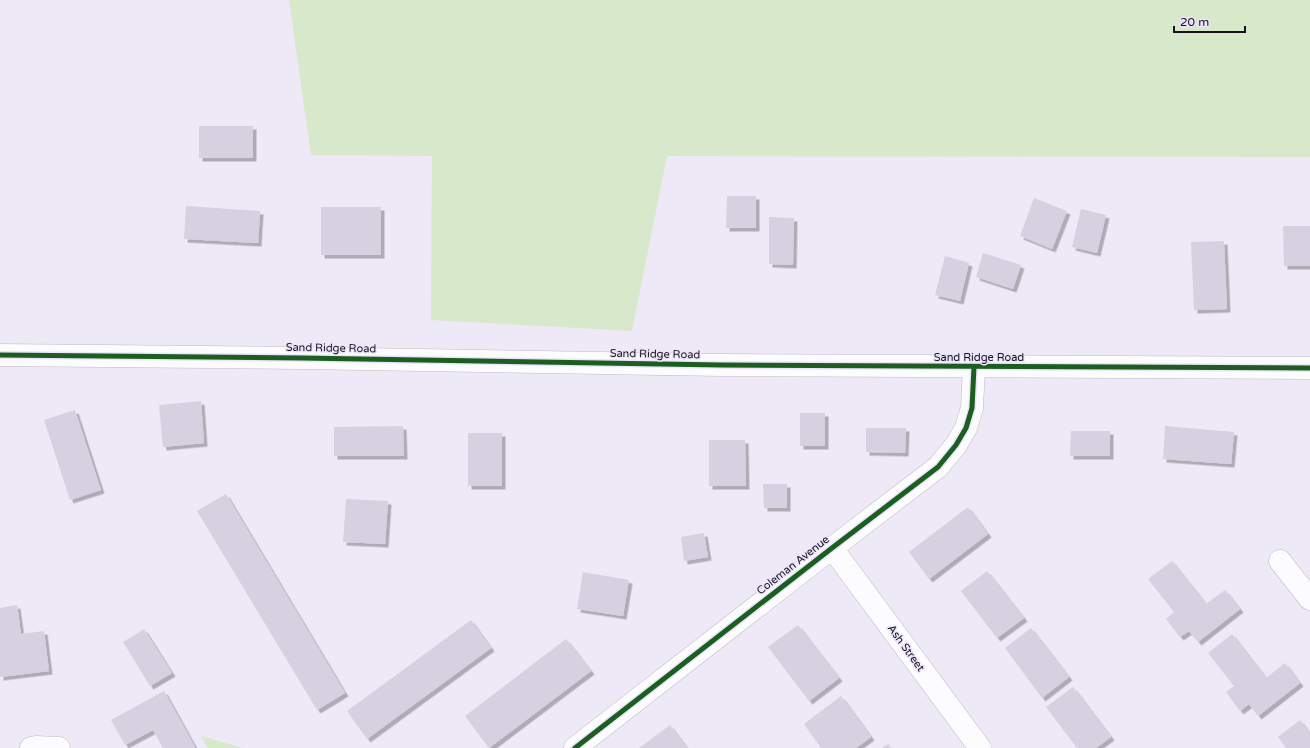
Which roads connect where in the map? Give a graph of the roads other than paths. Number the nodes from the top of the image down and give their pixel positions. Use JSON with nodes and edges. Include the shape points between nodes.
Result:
{"nodes":[{"id":1,"x":0,"y":355,"type":"edge"},
{"id":2,"x":974,"y":367,"type":"junction"},
{"id":3,"x":1310,"y":368,"type":"edge"},
{"id":4,"x":832,"y":548,"type":"junction"},
{"id":5,"x":1280,"y":561,"type":"dead end"},
{"id":6,"x":1310,"y":599,"type":"edge"},
{"id":7,"x":31,"y":748,"type":"edge"},
{"id":8,"x":59,"y":748,"type":"edge"},
{"id":9,"x":576,"y":748,"type":"edge"},
{"id":10,"x":980,"y":748,"type":"edge"}],
"edges":[{"from":1,"to":2,"type":"street","name":"Sand Ridge Road"},
{"from":2,"to":3,"type":"street","name":"Sand Ridge Road"},
{"from":2,"to":4,"type":"street","name":"Coleman Avenue","via":[[972,408],[966,428],[956,446],[938,466]]},
{"from":4,"to":9,"type":"street","name":"Coleman Avenue"},
{"from":4,"to":10,"type":"street","name":"Ash Street"},
{"from":5,"to":6,"type":"street"},
{"from":7,"to":8,"type":"street"}]}
